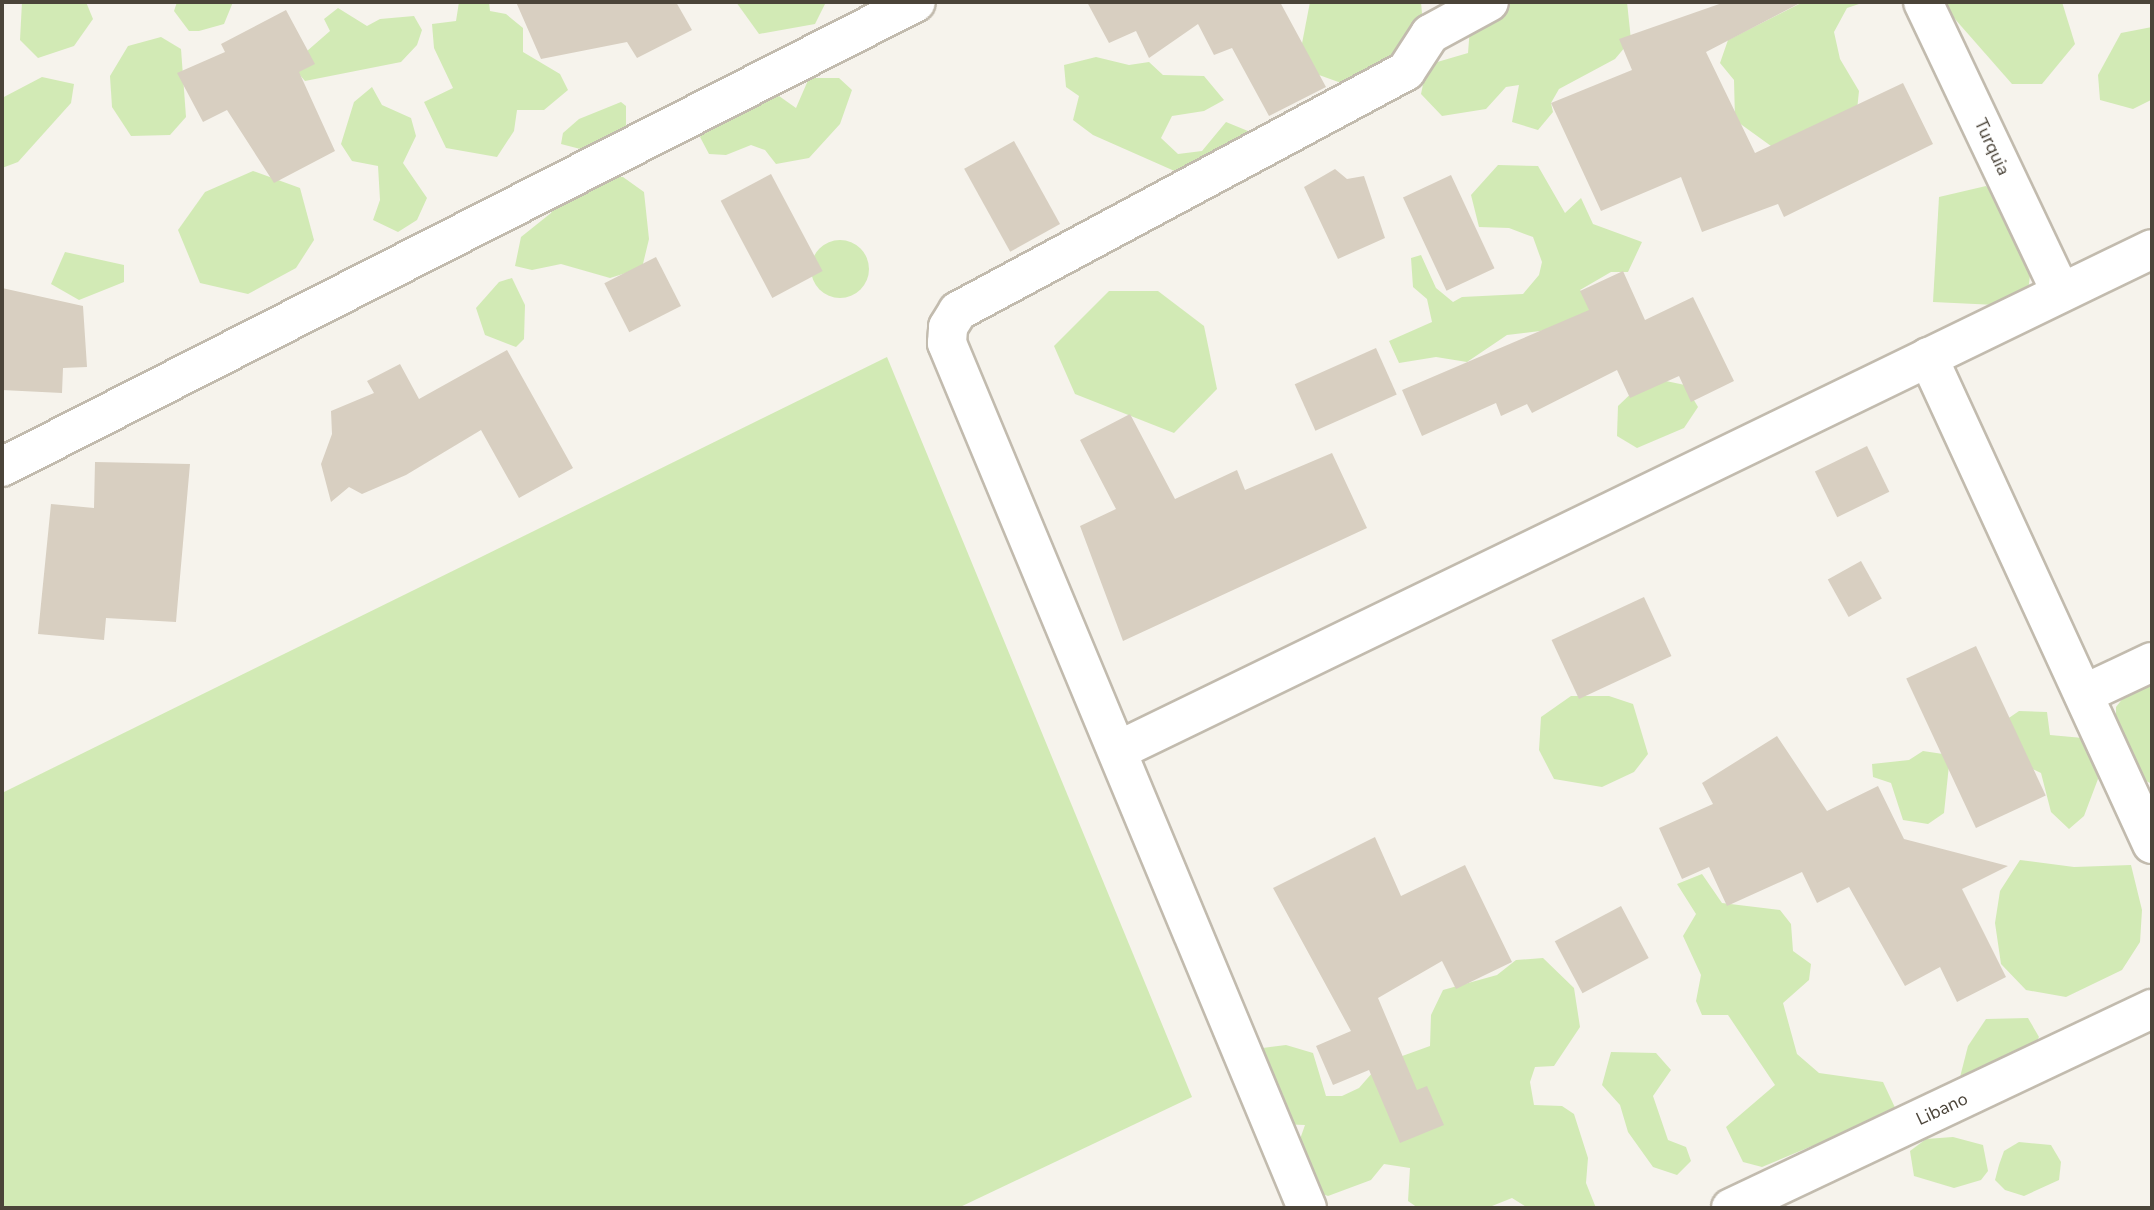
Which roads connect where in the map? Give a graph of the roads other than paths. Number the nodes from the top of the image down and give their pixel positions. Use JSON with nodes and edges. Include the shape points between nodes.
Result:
{"nodes":[{"id":1,"x":916,"y":2,"type":"edge"},
{"id":2,"x":1923,"y":2,"type":"edge"},
{"id":3,"x":1472,"y":6,"type":"edge"},
{"id":4,"x":2152,"y":249,"type":"edge"},
{"id":5,"x":2061,"y":292,"type":"junction"},
{"id":6,"x":1928,"y":357,"type":"junction"},
{"id":7,"x":2,"y":467,"type":"edge"},
{"id":8,"x":2152,"y":662,"type":"edge"},
{"id":9,"x":2084,"y":694,"type":"junction"},
{"id":10,"x":1119,"y":750,"type":"junction"},
{"id":11,"x":2152,"y":844,"type":"edge"},
{"id":12,"x":2152,"y":1009,"type":"edge"},
{"id":13,"x":1307,"y":1208,"type":"edge"},
{"id":14,"x":1731,"y":1208,"type":"edge"}],
"edges":[{"from":1,"to":7,"type":"street"},
{"from":2,"to":5,"type":"street","name":"Turquia"},
{"from":3,"to":10,"type":"street","via":[[1430,34],[1406,71],[958,311],[948,327],[947,343]]},
{"from":4,"to":5,"type":"street"},
{"from":5,"to":6,"type":"street"},
{"from":6,"to":9,"type":"street"},
{"from":6,"to":10,"type":"street"},
{"from":8,"to":9,"type":"street"},
{"from":9,"to":11,"type":"street"},
{"from":10,"to":13,"type":"street"},
{"from":12,"to":14,"type":"street","name":"Libano"}]}
